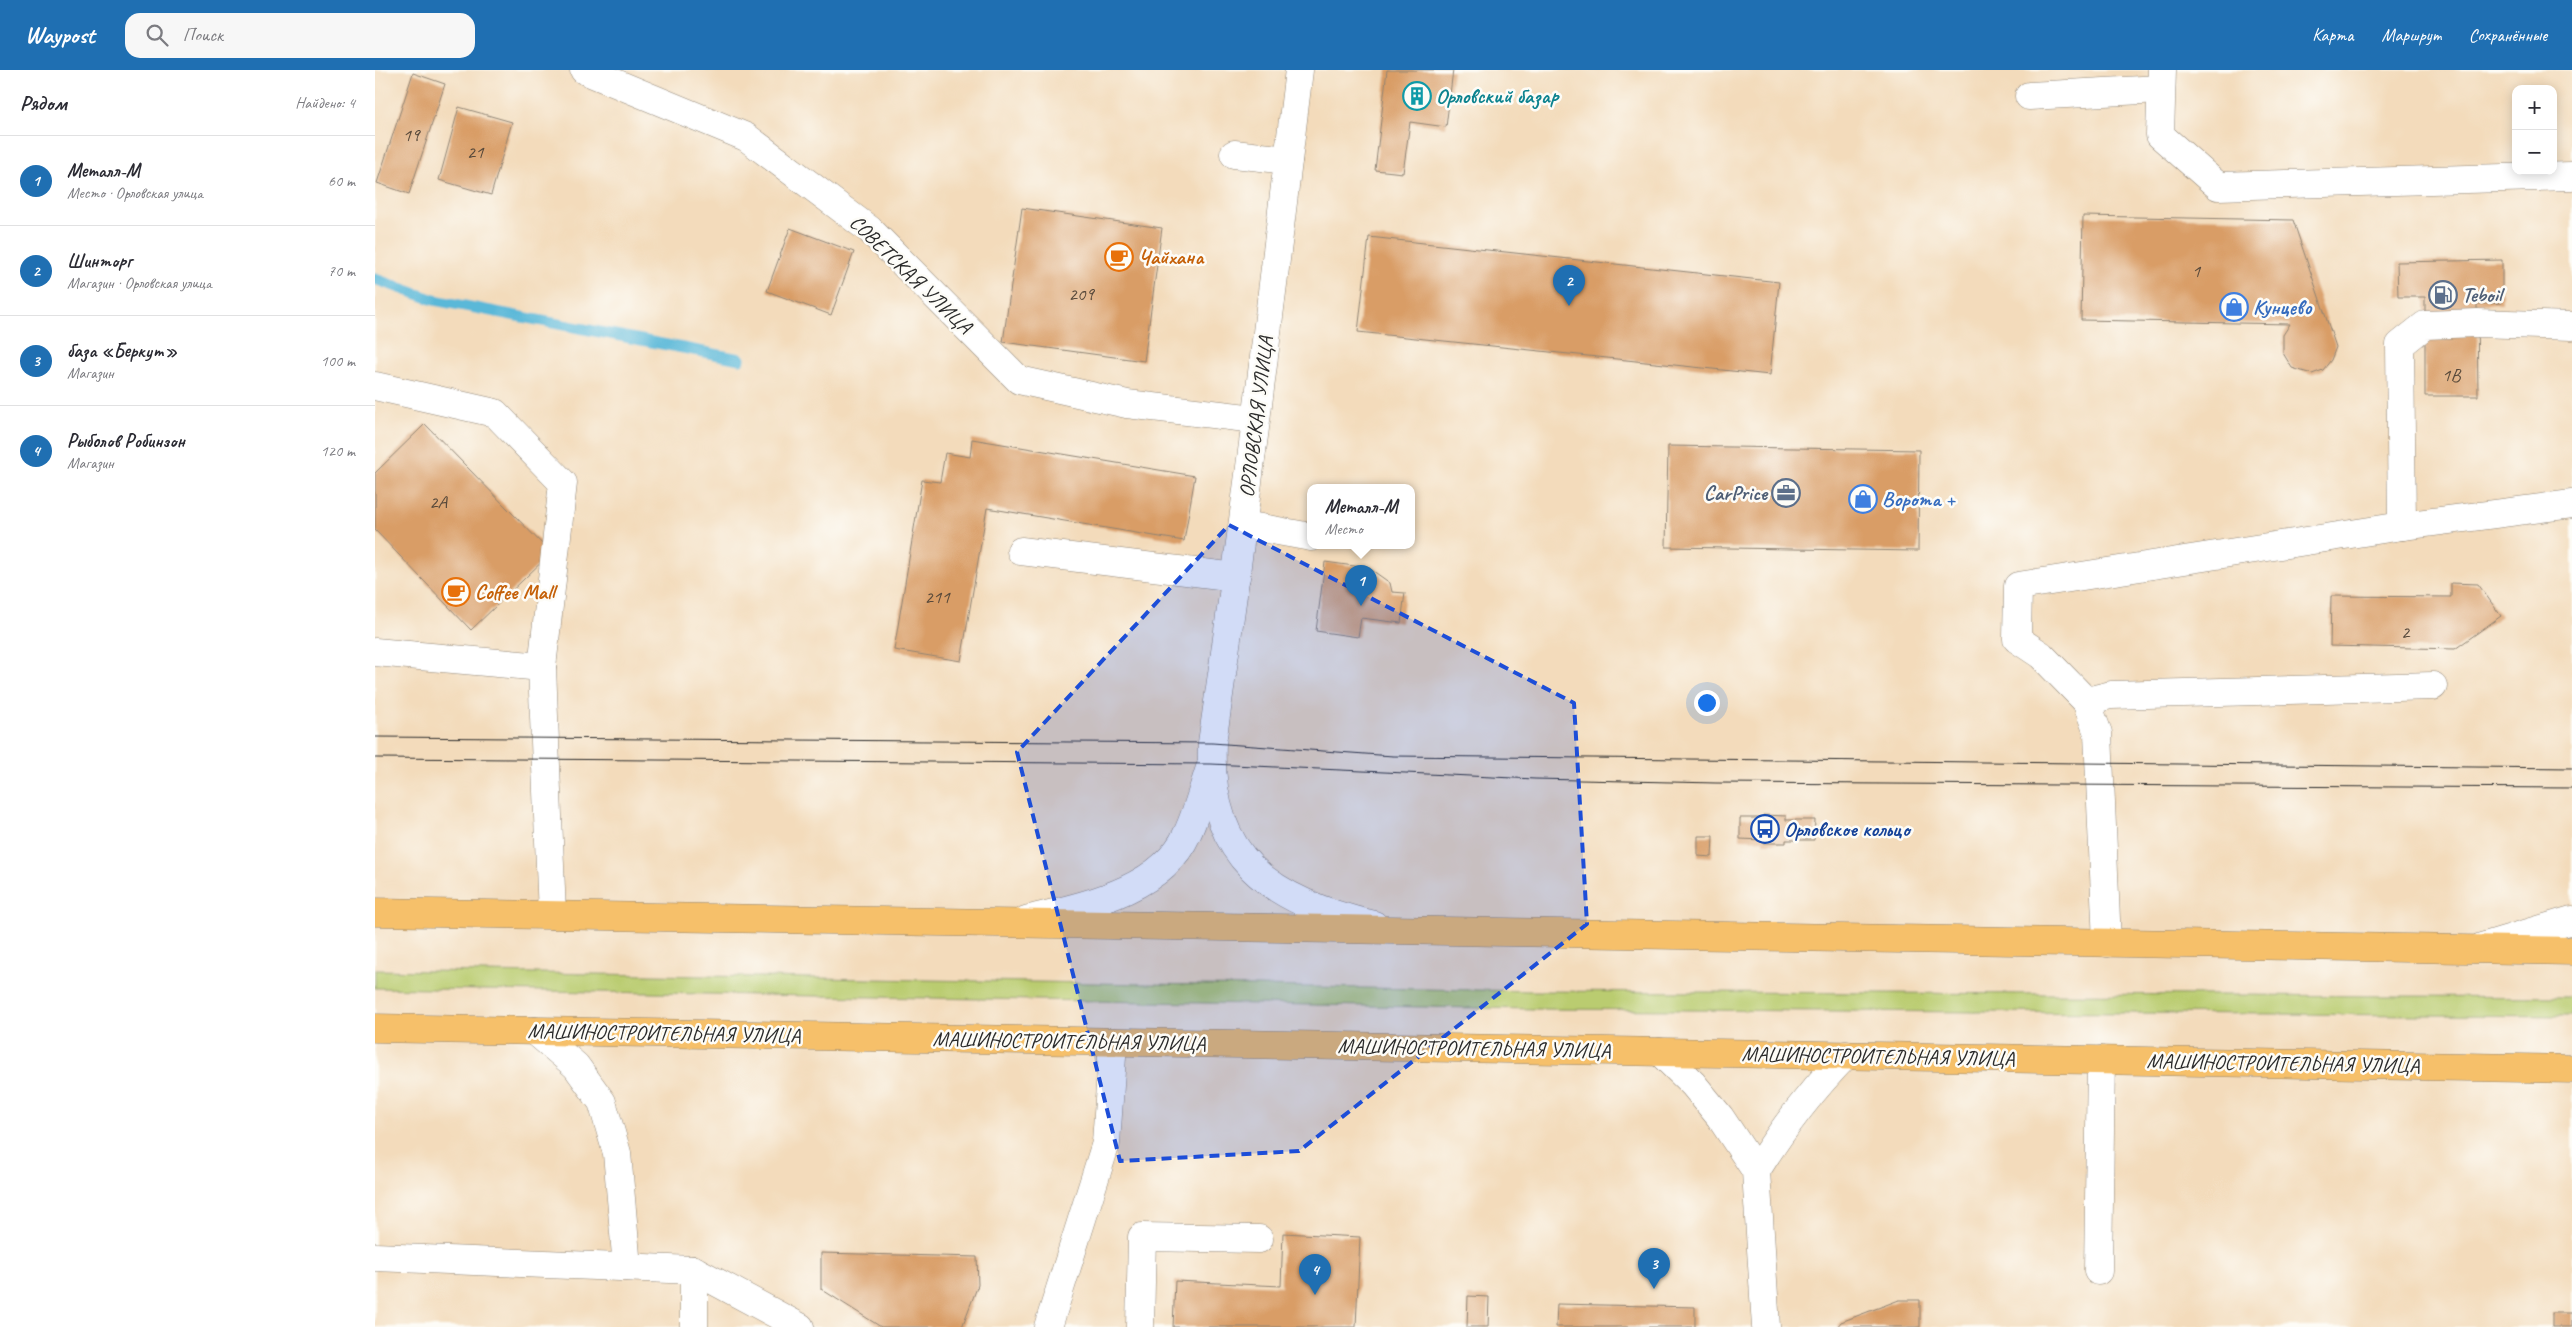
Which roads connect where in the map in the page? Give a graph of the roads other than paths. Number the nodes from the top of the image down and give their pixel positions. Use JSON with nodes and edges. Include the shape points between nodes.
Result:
{"nodes":[{"id":1,"x":585,"y":70,"type":"edge"},
{"id":2,"x":1299,"y":70,"type":"edge"},
{"id":3,"x":2162,"y":80,"type":"edge"},
{"id":4,"x":2029,"y":96,"type":"dead end"},
{"id":5,"x":1234,"y":154,"type":"dead end"},
{"id":6,"x":1288,"y":160,"type":"junction"},
{"id":7,"x":2572,"y":176,"type":"edge"},
{"id":8,"x":2572,"y":326,"type":"edge"},
{"id":9,"x":375,"y":386,"type":"edge"},
{"id":10,"x":1255,"y":419,"type":"junction"},
{"id":11,"x":2572,"y":504,"type":"edge"},
{"id":12,"x":1244,"y":525,"type":"junction"},
{"id":13,"x":2402,"y":526,"type":"junction"},
{"id":14,"x":1307,"y":536,"type":"edge"},
{"id":15,"x":1021,"y":551,"type":"dead end"},
{"id":16,"x":1236,"y":577,"type":"junction"},
{"id":17,"x":375,"y":652,"type":"edge"},
{"id":18,"x":542,"y":667,"type":"junction"},
{"id":19,"x":2433,"y":686,"type":"dead end"},
{"id":20,"x":2086,"y":701,"type":"junction"},
{"id":21,"x":1211,"y":764,"type":"junction"},
{"id":22,"x":375,"y":912,"type":"edge"},
{"id":23,"x":552,"y":915,"type":"junction"},
{"id":24,"x":2572,"y":920,"type":"edge"},
{"id":25,"x":1011,"y":924,"type":"junction"},
{"id":26,"x":1399,"y":930,"type":"junction"},
{"id":27,"x":2107,"y":943,"type":"junction"},
{"id":28,"x":2473,"y":950,"type":"junction"},
{"id":29,"x":2572,"y":951,"type":"edge"},
{"id":30,"x":375,"y":1028,"type":"edge"},
{"id":31,"x":535,"y":1031,"type":"junction"},
{"id":32,"x":1113,"y":1042,"type":"junction"},
{"id":33,"x":1660,"y":1052,"type":"junction"},
{"id":34,"x":1846,"y":1056,"type":"junction"},
{"id":35,"x":2101,"y":1060,"type":"junction"},
{"id":36,"x":2572,"y":1069,"type":"edge"},
{"id":37,"x":1756,"y":1171,"type":"junction"},
{"id":38,"x":1259,"y":1239,"type":"dead end"},
{"id":39,"x":375,"y":1257,"type":"edge"},
{"id":40,"x":627,"y":1267,"type":"junction"},
{"id":41,"x":694,"y":1270,"type":"junction"},
{"id":42,"x":2098,"y":1271,"type":"dead end"},
{"id":43,"x":694,"y":1327,"type":"edge"},
{"id":44,"x":800,"y":1327,"type":"edge"},
{"id":45,"x":1048,"y":1327,"type":"edge"},
{"id":46,"x":1139,"y":1327,"type":"edge"},
{"id":47,"x":1766,"y":1327,"type":"edge"}],
"edges":[{"from":1,"to":10,"type":"street","name":"СОВЕТСКАЯ УЛИЦА","via":[[746,137],[870,230],[1019,380],[1127,404]]},
{"from":2,"to":6,"type":"street","name":"ОРЛОВСКАЯ УЛИЦА"},
{"from":3,"to":4,"type":"street"},
{"from":3,"to":7,"type":"street","via":[[2160,135],[2218,186]]},
{"from":5,"to":6,"type":"street"},
{"from":6,"to":10,"type":"street","name":"ОРЛОВСКАЯ УЛИЦА"},
{"from":8,"to":13,"type":"street","via":[[2425,325],[2400,344]]},
{"from":9,"to":18,"type":"street","via":[[495,413],[563,483]]},
{"from":10,"to":12,"type":"street","name":"ОРЛОВСКАЯ УЛИЦА"},
{"from":11,"to":13,"type":"street"},
{"from":12,"to":14,"type":"street"},
{"from":12,"to":16,"type":"street","name":"ОРЛОВСКАЯ УЛИЦА"},
{"from":13,"to":20,"type":"street","via":[[2018,586],[2017,639],[2041,655]]},
{"from":15,"to":16,"type":"street"},
{"from":16,"to":21,"type":"street","name":"ОРЛОВСКАЯ УЛИЦА"},
{"from":17,"to":18,"type":"street"},
{"from":18,"to":23,"type":"street"},
{"from":19,"to":20,"type":"street","via":[[2111,696]]},
{"from":20,"to":27,"type":"street","via":[[2098,733]]},
{"from":21,"to":25,"type":"street","via":[[1187,836],[1165,865],[1132,887],[1101,901]]},
{"from":21,"to":26,"type":"street","via":[[1222,824],[1238,854],[1270,884],[1308,904],[1345,918]]},
{"from":22,"to":23,"type":"main road"},
{"from":23,"to":25,"type":"main road"},
{"from":24,"to":28,"type":"street"},
{"from":25,"to":26,"type":"main road"},
{"from":26,"to":27,"type":"main road"},
{"from":27,"to":28,"type":"main road"},
{"from":28,"to":29,"type":"main road"},
{"from":30,"to":31,"type":"main road","name":"МАШИНОСТРОИТЕЛЬНАЯ УЛИЦА"},
{"from":31,"to":32,"type":"main road","name":"МАШИНОСТРОИТЕЛЬНАЯ УЛИЦА"},
{"from":31,"to":40,"type":"street","via":[[576,1066],[602,1102],[617,1154]]},
{"from":32,"to":33,"type":"main road","name":"МАШИНОСТРОИТЕЛЬНАЯ УЛИЦА"},
{"from":32,"to":45,"type":"street","via":[[1106,1143]]},
{"from":33,"to":34,"type":"main road","name":"МАШИНОСТРОИТЕЛЬНАЯ УЛИЦА"},
{"from":33,"to":37,"type":"street","via":[[1693,1084],[1720,1117]]},
{"from":34,"to":35,"type":"main road","name":"МАШИНОСТРОИТЕЛЬНАЯ УЛИЦА"},
{"from":34,"to":37,"type":"street","via":[[1816,1086]]},
{"from":35,"to":36,"type":"main road","name":"МАШИНОСТРОИТЕЛЬНАЯ УЛИЦА"},
{"from":35,"to":42,"type":"street"},
{"from":37,"to":47,"type":"street"},
{"from":38,"to":46,"type":"street","via":[[1142,1237]]},
{"from":39,"to":40,"type":"street"},
{"from":40,"to":41,"type":"street"},
{"from":41,"to":43,"type":"street"},
{"from":41,"to":44,"type":"street"}]}
